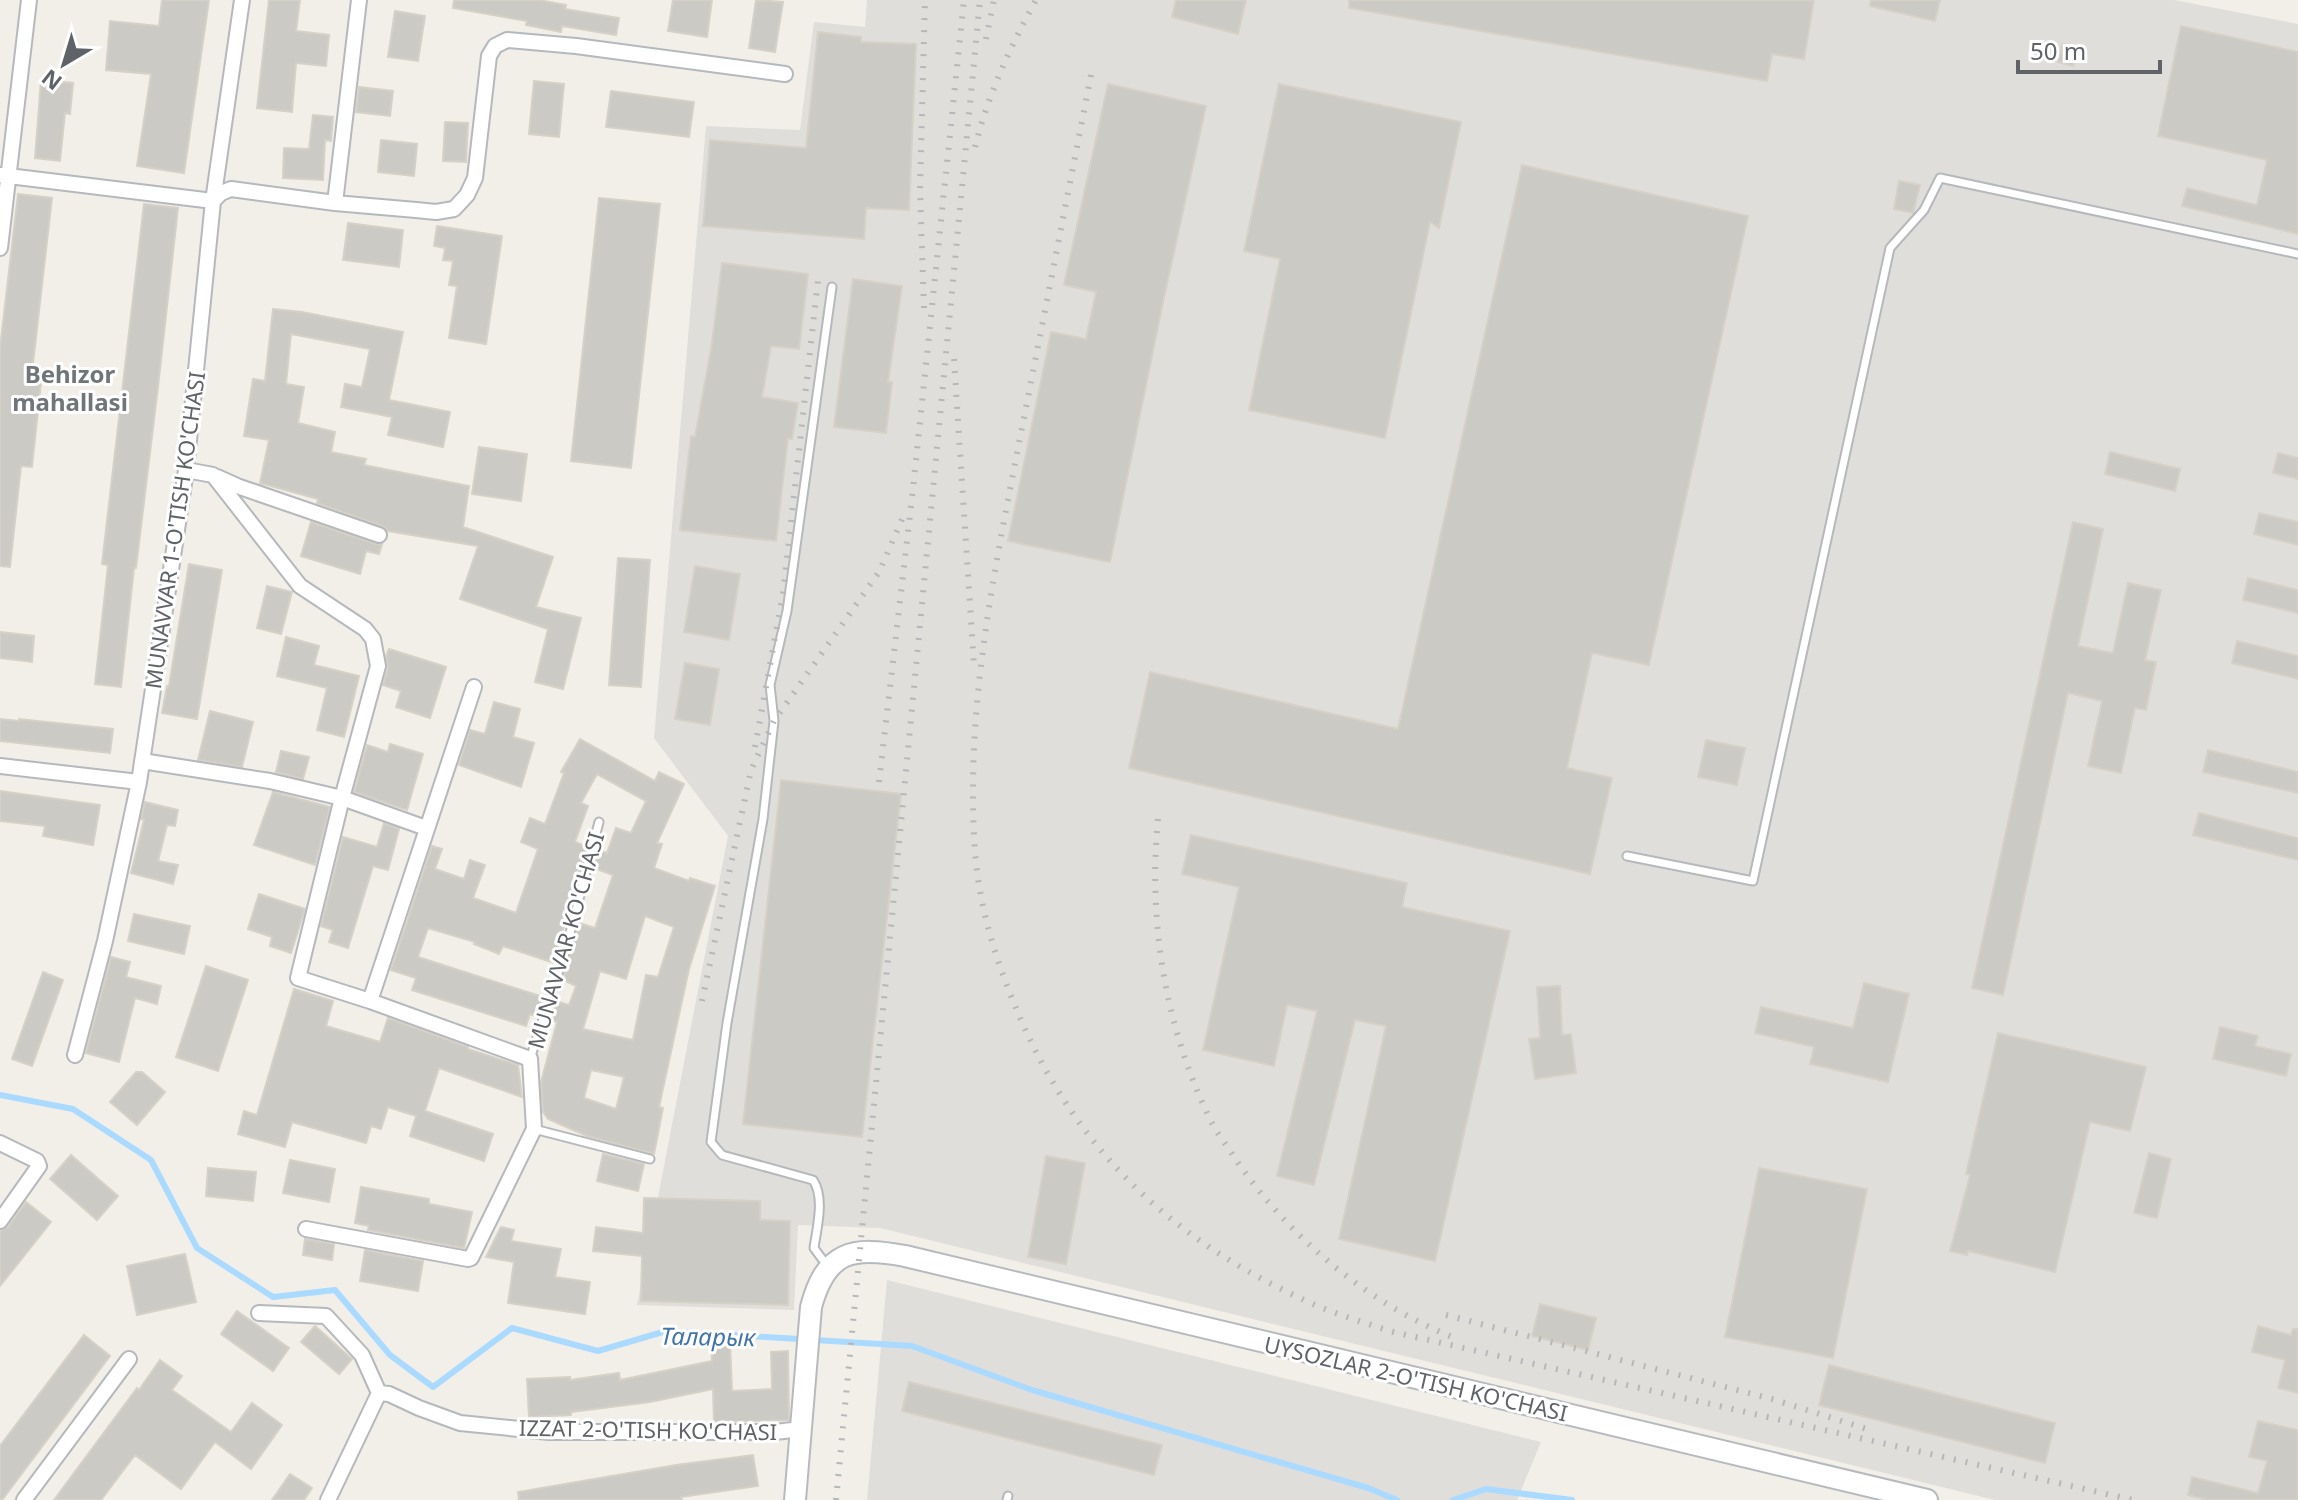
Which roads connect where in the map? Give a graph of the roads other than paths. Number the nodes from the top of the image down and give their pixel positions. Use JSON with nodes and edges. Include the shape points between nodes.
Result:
{"nodes":[{"id":1,"x":29,"y":0,"type":"edge"},
{"id":2,"x":242,"y":0,"type":"edge"},
{"id":3,"x":359,"y":0,"type":"edge"},
{"id":4,"x":785,"y":74,"type":"dead end"},
{"id":5,"x":4,"y":176,"type":"edge"},
{"id":6,"x":213,"y":201,"type":"junction"},
{"id":7,"x":335,"y":203,"type":"junction"},
{"id":8,"x":0,"y":248,"type":"edge"},
{"id":9,"x":2298,"y":254,"type":"edge"},
{"id":10,"x":832,"y":287,"type":"dead end"},
{"id":11,"x":186,"y":470,"type":"junction"},
{"id":12,"x":213,"y":475,"type":"junction"},
{"id":13,"x":379,"y":535,"type":"dead end"},
{"id":14,"x":474,"y":687,"type":"dead end"},
{"id":15,"x":142,"y":761,"type":"junction"},
{"id":16,"x":0,"y":766,"type":"edge"},
{"id":17,"x":139,"y":782,"type":"junction"},
{"id":18,"x":342,"y":798,"type":"junction"},
{"id":19,"x":599,"y":822,"type":"dead end"},
{"id":20,"x":426,"y":828,"type":"junction"},
{"id":21,"x":1627,"y":856,"type":"dead end"},
{"id":22,"x":370,"y":1001,"type":"junction"},
{"id":23,"x":75,"y":1055,"type":"dead end"},
{"id":24,"x":530,"y":1059,"type":"junction"},
{"id":25,"x":534,"y":1129,"type":"junction"},
{"id":26,"x":0,"y":1143,"type":"edge"},
{"id":27,"x":650,"y":1159,"type":"dead end"},
{"id":28,"x":0,"y":1221,"type":"edge"},
{"id":29,"x":306,"y":1229,"type":"dead end"},
{"id":30,"x":829,"y":1269,"type":"junction"},
{"id":31,"x":259,"y":1313,"type":"dead end"},
{"id":32,"x":129,"y":1359,"type":"dead end"},
{"id":33,"x":379,"y":1393,"type":"junction"},
{"id":34,"x":801,"y":1429,"type":"junction"},
{"id":35,"x":24,"y":1500,"type":"edge"},
{"id":36,"x":328,"y":1500,"type":"edge"},
{"id":37,"x":795,"y":1500,"type":"edge"},
{"id":38,"x":1927,"y":1500,"type":"edge"}],
"edges":[{"from":1,"to":5,"type":"street"},
{"from":2,"to":6,"type":"street","name":"MUNAVVAR 1-O'TISH KO'CHASI"},
{"from":3,"to":7,"type":"street"},
{"from":4,"to":7,"type":"street","via":[[507,40],[489,56],[475,178],[461,203],[436,212]]},
{"from":5,"to":6,"type":"street"},
{"from":5,"to":8,"type":"street"},
{"from":6,"to":7,"type":"street","via":[[231,189]]},
{"from":6,"to":11,"type":"street","name":"MUNAVVAR 1-O'TISH KO'CHASI"},
{"from":9,"to":21,"type":"lane","via":[[1940,178],[1924,210],[1890,248],[1753,881]]},
{"from":10,"to":30,"type":"lane","via":[[787,611],[770,685],[774,721],[763,819],[711,1142],[722,1155],[813,1180],[818,1193],[814,1248]]},
{"from":11,"to":12,"type":"street"},
{"from":11,"to":15,"type":"street","name":"MUNAVVAR 1-O'TISH KO'CHASI"},
{"from":12,"to":13,"type":"street"},
{"from":12,"to":18,"type":"street","name":"MUNAVVAR KO'CHASI","via":[[300,586],[373,639],[378,666]]},
{"from":14,"to":20,"type":"street"},
{"from":15,"to":17,"type":"street","name":"MUNAVVAR 1-O'TISH KO'CHASI"},
{"from":15,"to":18,"type":"street"},
{"from":16,"to":17,"type":"street"},
{"from":17,"to":23,"type":"street","name":"MUNAVVAR 1-O'TISH KO'CHASI"},
{"from":18,"to":20,"type":"street"},
{"from":18,"to":22,"type":"street","name":"MUNAVVAR KO'CHASI","via":[[298,978]]},
{"from":19,"to":24,"type":"lane","name":"MUNAVVAR KO'CHASI"},
{"from":20,"to":22,"type":"street"},
{"from":22,"to":24,"type":"street","name":"MUNAVVAR KO'CHASI"},
{"from":24,"to":25,"type":"street","name":"MUNAVVAR KO'CHASI"},
{"from":25,"to":27,"type":"lane"},
{"from":25,"to":29,"type":"street","name":"MUNAVVAR KO'CHASI","via":[[468,1259]]},
{"from":26,"to":28,"type":"street","via":[[39,1166]]},
{"from":30,"to":34,"type":"street","via":[[808,1318]]},
{"from":30,"to":38,"type":"street","name":"UYSOZLAR 2-O'TISH KO'CHASI","via":[[860,1251],[905,1256]]},
{"from":31,"to":33,"type":"street","via":[[326,1316],[362,1355]]},
{"from":32,"to":35,"type":"street"},
{"from":33,"to":34,"type":"street","name":"IZZAT 2-O'TISH KO'CHASI","via":[[460,1423],[549,1432]]},
{"from":33,"to":36,"type":"street"},
{"from":34,"to":37,"type":"street"}]}
